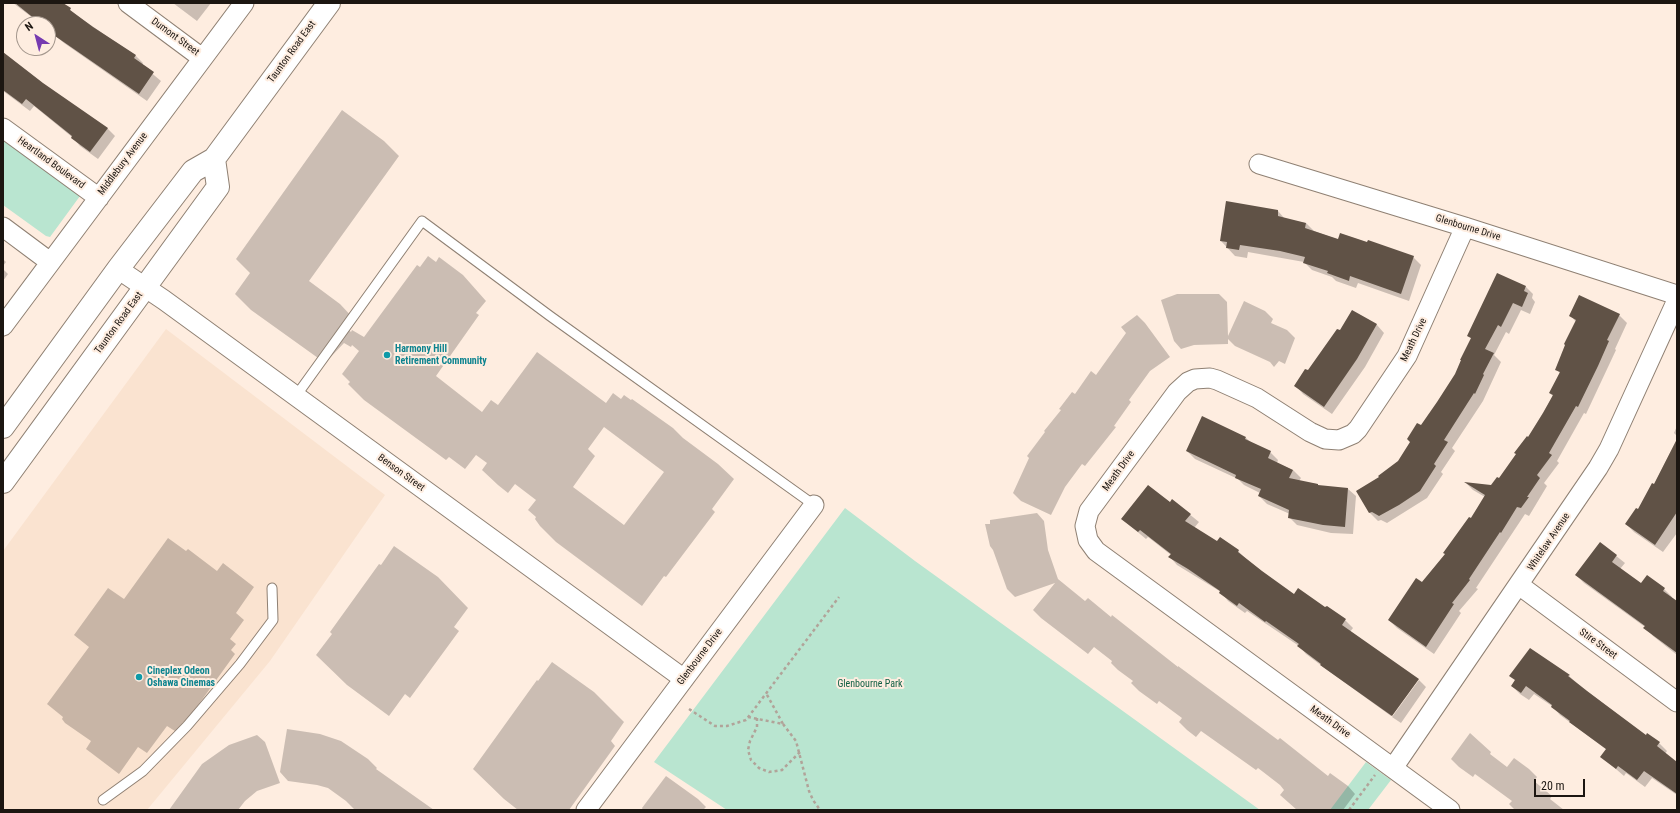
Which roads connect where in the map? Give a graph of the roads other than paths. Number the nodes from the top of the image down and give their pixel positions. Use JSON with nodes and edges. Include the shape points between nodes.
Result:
{"nodes":[{"id":1,"x":128,"y":3,"type":"edge"},
{"id":2,"x":244,"y":3,"type":"edge"},
{"id":3,"x":328,"y":3,"type":"edge"},
{"id":4,"x":202,"y":58,"type":"junction"},
{"id":5,"x":3,"y":128,"type":"edge"},
{"id":6,"x":214,"y":159,"type":"junction"},
{"id":7,"x":1259,"y":164,"type":"dead end"},
{"id":8,"x":99,"y":198,"type":"junction"},
{"id":9,"x":3,"y":227,"type":"edge"},
{"id":10,"x":1465,"y":227,"type":"junction"},
{"id":11,"x":50,"y":262,"type":"junction"},
{"id":12,"x":118,"y":269,"type":"junction"},
{"id":13,"x":145,"y":287,"type":"junction"},
{"id":14,"x":1677,"y":295,"type":"edge"},
{"id":15,"x":1677,"y":300,"type":"edge"},
{"id":16,"x":3,"y":326,"type":"edge"},
{"id":17,"x":296,"y":396,"type":"junction"},
{"id":18,"x":3,"y":427,"type":"edge"},
{"id":19,"x":3,"y":482,"type":"edge"},
{"id":20,"x":814,"y":505,"type":"joint"},
{"id":21,"x":1519,"y":585,"type":"junction"},
{"id":22,"x":272,"y":588,"type":"dead end"},
{"id":23,"x":684,"y":678,"type":"junction"},
{"id":24,"x":1677,"y":702,"type":"edge"},
{"id":25,"x":1389,"y":765,"type":"junction"},
{"id":26,"x":103,"y":800,"type":"dead end"},
{"id":27,"x":586,"y":810,"type":"edge"},
{"id":28,"x":1450,"y":810,"type":"edge"}],
"edges":[{"from":1,"to":4,"type":"street","name":"Dumont Street"},
{"from":2,"to":4,"type":"street","name":"Middlebury Avenue"},
{"from":3,"to":6,"type":"main road","name":"Taunton Road East"},
{"from":4,"to":8,"type":"street","name":"Middlebury Avenue"},
{"from":5,"to":8,"type":"street","name":"Heartland Boulevard"},
{"from":6,"to":12,"type":"main road","name":"Taunton Road East","via":[[193,171]]},
{"from":6,"to":13,"type":"main road","name":"Taunton Road East","via":[[218,187]]},
{"from":7,"to":10,"type":"street","name":"Glenbourne Drive"},
{"from":8,"to":11,"type":"street","name":"Middlebury Avenue"},
{"from":9,"to":11,"type":"street"},
{"from":10,"to":14,"type":"street","name":"Glenbourne Drive"},
{"from":10,"to":25,"type":"street","name":"Meath Drive","via":[[1407,356],[1353,434],[1339,440],[1325,439],[1250,395],[1217,380],[1195,379],[1177,392],[1089,511],[1085,526],[1088,540],[1096,551]]},
{"from":11,"to":16,"type":"street","name":"Middlebury Avenue"},
{"from":12,"to":13,"type":"street","name":"Benson Street"},
{"from":12,"to":18,"type":"main road","name":"Taunton Road East"},
{"from":13,"to":17,"type":"street","name":"Benson Street"},
{"from":13,"to":19,"type":"main road","name":"Taunton Road East"},
{"from":15,"to":21,"type":"street","name":"Whitelaw Avenue","via":[[1609,449]]},
{"from":17,"to":20,"type":"lane","via":[[422,221]]},
{"from":17,"to":23,"type":"street","name":"Benson Street"},
{"from":20,"to":23,"type":"street","name":"Glenbourne Drive"},
{"from":21,"to":24,"type":"street","name":"Stire Street"},
{"from":21,"to":25,"type":"street","name":"Whitelaw Avenue"},
{"from":22,"to":26,"type":"lane","via":[[273,620],[240,664],[187,726],[143,771]]},
{"from":23,"to":27,"type":"street","name":"Glenbourne Drive"},
{"from":25,"to":28,"type":"street","name":"Meath Drive"}]}
